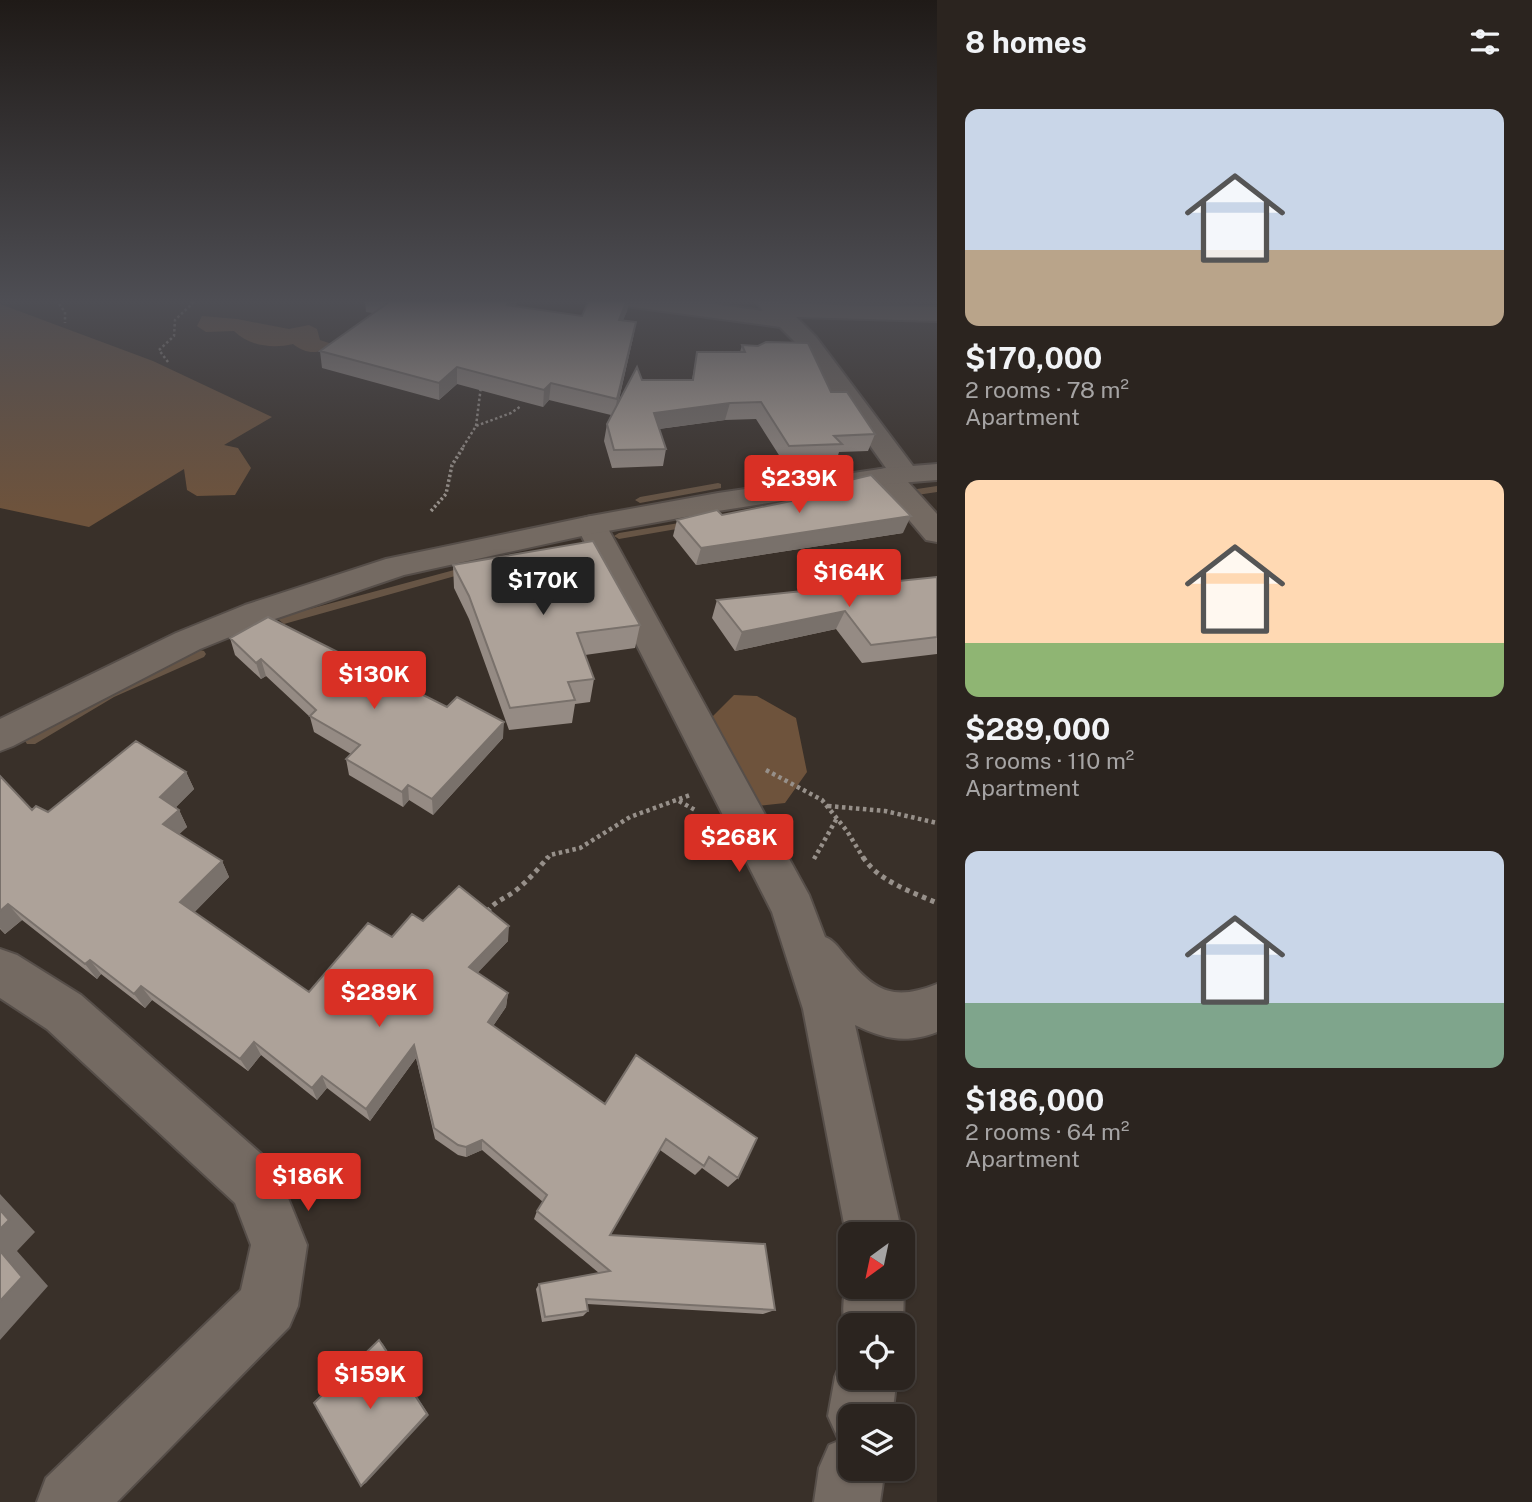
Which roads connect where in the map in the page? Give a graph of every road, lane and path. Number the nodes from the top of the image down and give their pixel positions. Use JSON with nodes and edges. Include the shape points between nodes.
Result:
{"nodes":[{"id":1,"x":827,"y":370,"type":"edge"},
{"id":2,"x":481,"y":386,"type":"edge"},
{"id":3,"x":521,"y":406,"type":"dead end"},
{"id":4,"x":475,"y":426,"type":"junction"},
{"id":5,"x":937,"y":472,"type":"edge"},
{"id":6,"x":896,"y":475,"type":"junction"},
{"id":7,"x":432,"y":511,"type":"dead end"},
{"id":8,"x":591,"y":525,"type":"junction"},
{"id":9,"x":937,"y":533,"type":"edge"},
{"id":10,"x":0,"y":736,"type":"edge"},
{"id":11,"x":715,"y":758,"type":"junction"},
{"id":12,"x":827,"y":806,"type":"junction"},
{"id":13,"x":937,"y":823,"type":"edge"},
{"id":14,"x":937,"y":903,"type":"edge"},
{"id":15,"x":485,"y":914,"type":"edge"},
{"id":16,"x":803,"y":939,"type":"junction"},
{"id":17,"x":0,"y":971,"type":"edge"},
{"id":18,"x":937,"y":1007,"type":"edge"},
{"id":19,"x":871,"y":1222,"type":"edge"},
{"id":20,"x":850,"y":1481,"type":"edge"},
{"id":21,"x":70,"y":1502,"type":"edge"},
{"id":22,"x":848,"y":1502,"type":"edge"}],
"edges":[{"from":1,"to":6,"type":"street"},
{"from":2,"to":4,"type":"path"},
{"from":3,"to":4,"type":"path"},
{"from":4,"to":7,"type":"path","via":[[452,465],[446,494]]},
{"from":5,"to":6,"type":"street"},
{"from":6,"to":8,"type":"street"},
{"from":6,"to":9,"type":"street"},
{"from":8,"to":10,"type":"street","via":[[397,566],[257,614],[188,641]]},
{"from":8,"to":11,"type":"street"},
{"from":11,"to":12,"type":"path","via":[[789,781]]},
{"from":11,"to":15,"type":"path","via":[[684,799],[630,817],[580,848],[550,855]]},
{"from":11,"to":16,"type":"street","via":[[793,909]]},
{"from":12,"to":13,"type":"path","via":[[885,811]]},
{"from":12,"to":14,"type":"path","via":[[869,867]]},
{"from":16,"to":18,"type":"street","via":[[844,989],[873,1009],[898,1020]]},
{"from":16,"to":19,"type":"street","via":[[827,1009]]},
{"from":17,"to":21,"type":"street","via":[[64,1012],[256,1185],[279,1245],[268,1306]]},
{"from":20,"to":22,"type":"street"}]}
